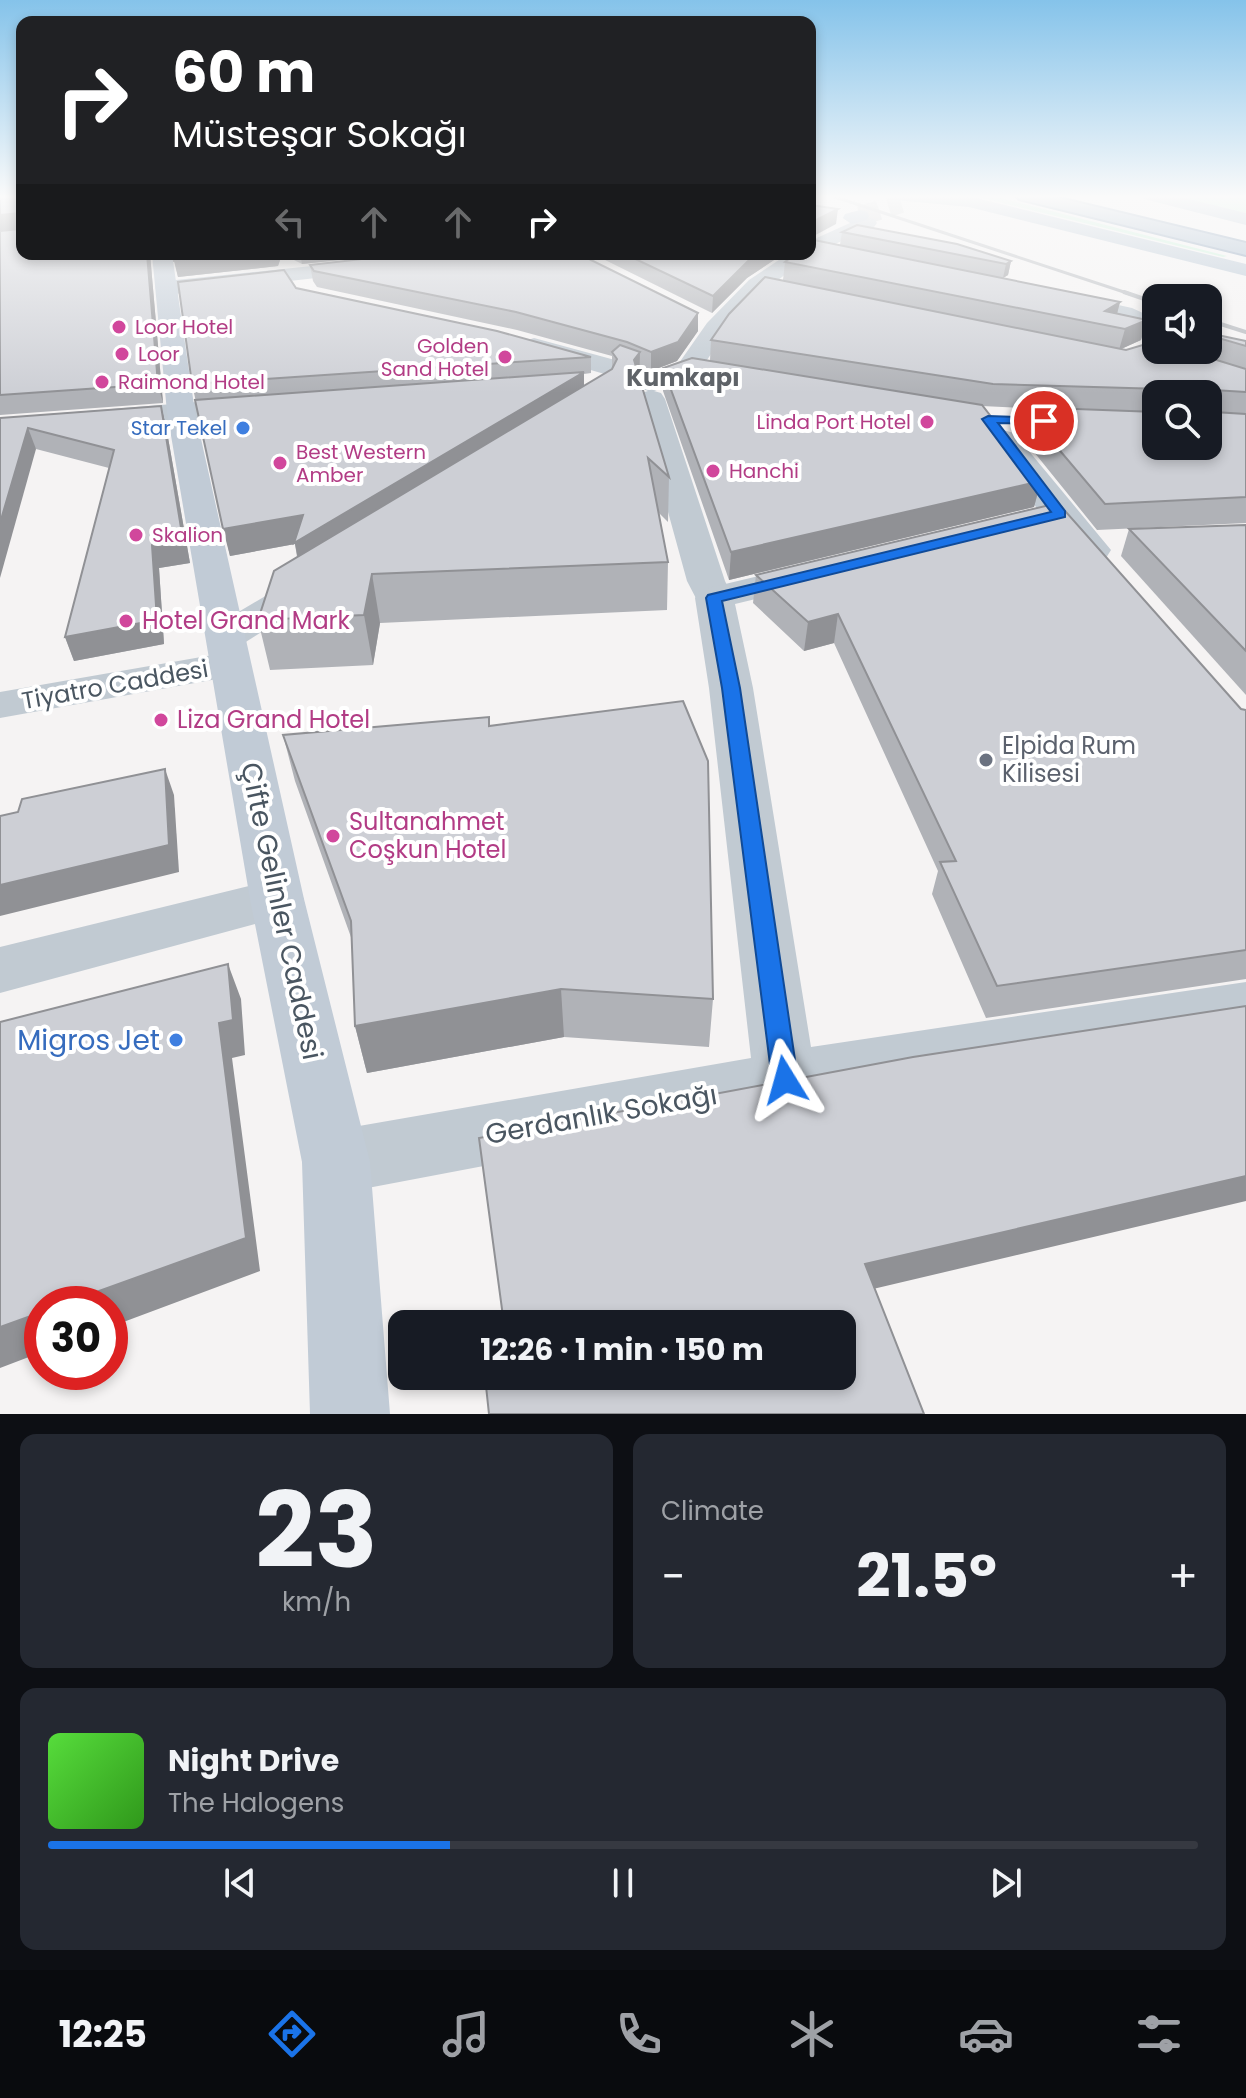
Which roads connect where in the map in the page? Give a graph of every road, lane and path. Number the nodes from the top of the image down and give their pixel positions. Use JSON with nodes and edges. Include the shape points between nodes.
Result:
{"nodes":[{"id":1,"x":163,"y":261,"type":"edge"},
{"id":2,"x":792,"y":261,"type":"edge"},
{"id":3,"x":1210,"y":261,"type":"edge"},
{"id":4,"x":395,"y":263,"type":"edge"},
{"id":5,"x":289,"y":264,"type":"edge"},
{"id":6,"x":1246,"y":270,"type":"edge"},
{"id":7,"x":757,"y":285,"type":"junction"},
{"id":8,"x":166,"y":288,"type":"junction"},
{"id":9,"x":787,"y":291,"type":"edge"},
{"id":10,"x":1034,"y":294,"type":"edge"},
{"id":11,"x":307,"y":295,"type":"edge"},
{"id":12,"x":689,"y":315,"type":"edge"},
{"id":13,"x":716,"y":328,"type":"junction"},
{"id":14,"x":1142,"y":329,"type":"edge"},
{"id":15,"x":507,"y":338,"type":"edge"},
{"id":16,"x":688,"y":369,"type":"junction"},
{"id":17,"x":718,"y":374,"type":"edge"},
{"id":18,"x":590,"y":385,"type":"edge"},
{"id":19,"x":641,"y":396,"type":"junction"},
{"id":20,"x":280,"y":404,"type":"edge"},
{"id":21,"x":181,"y":412,"type":"junction"},
{"id":22,"x":1004,"y":420,"type":"dead end"},
{"id":23,"x":0,"y":427,"type":"edge"},
{"id":24,"x":1108,"y":555,"type":"edge"},
{"id":25,"x":849,"y":565,"type":"edge"},
{"id":26,"x":340,"y":566,"type":"edge"},
{"id":27,"x":714,"y":598,"type":"junction"},
{"id":28,"x":229,"y":651,"type":"junction"},
{"id":29,"x":0,"y":705,"type":"edge"},
{"id":30,"x":277,"y":899,"type":"junction"},
{"id":31,"x":0,"y":970,"type":"edge"},
{"id":32,"x":1246,"y":1007,"type":"edge"},
{"id":33,"x":785,"y":1080,"type":"junction"},
{"id":34,"x":336,"y":1162,"type":"junction"},
{"id":35,"x":350,"y":1414,"type":"edge"}],
"edges":[{"from":1,"to":8,"type":"main road","name":"Çifte Gelinler Caddesi"},
{"from":2,"to":7,"type":"street"},
{"from":3,"to":6,"type":"main road"},
{"from":4,"to":5,"type":"street"},
{"from":5,"to":8,"type":"street"},
{"from":5,"to":11,"type":"street"},
{"from":7,"to":9,"type":"street"},
{"from":7,"to":13,"type":"street"},
{"from":8,"to":21,"type":"main road","name":"Çifte Gelinler Caddesi"},
{"from":10,"to":14,"type":"street","via":[[1124,313]]},
{"from":12,"to":13,"type":"street"},
{"from":13,"to":16,"type":"street"},
{"from":15,"to":19,"type":"street","via":[[617,369]]},
{"from":16,"to":17,"type":"street"},
{"from":16,"to":19,"type":"street"},
{"from":18,"to":19,"type":"street","via":[[623,379]]},
{"from":19,"to":27,"type":"street"},
{"from":20,"to":21,"type":"street"},
{"from":21,"to":23,"type":"street"},
{"from":21,"to":28,"type":"main road","name":"Çifte Gelinler Caddesi"},
{"from":22,"to":24,"type":"street","via":[[1045,518]]},
{"from":25,"to":27,"type":"street"},
{"from":26,"to":28,"type":"street"},
{"from":27,"to":33,"type":"street"},
{"from":28,"to":29,"type":"street","name":"Tiyatro Caddesi"},
{"from":28,"to":30,"type":"main road","name":"Çifte Gelinler Caddesi"},
{"from":30,"to":31,"type":"street"},
{"from":30,"to":34,"type":"main road","name":"Çifte Gelinler Caddesi"},
{"from":32,"to":33,"type":"street","name":"Gerdanlık Sokağı"},
{"from":33,"to":34,"type":"street","name":"Gerdanlık Sokağı"},
{"from":34,"to":35,"type":"main road","name":"Çifte Gelinler Caddesi"}]}
